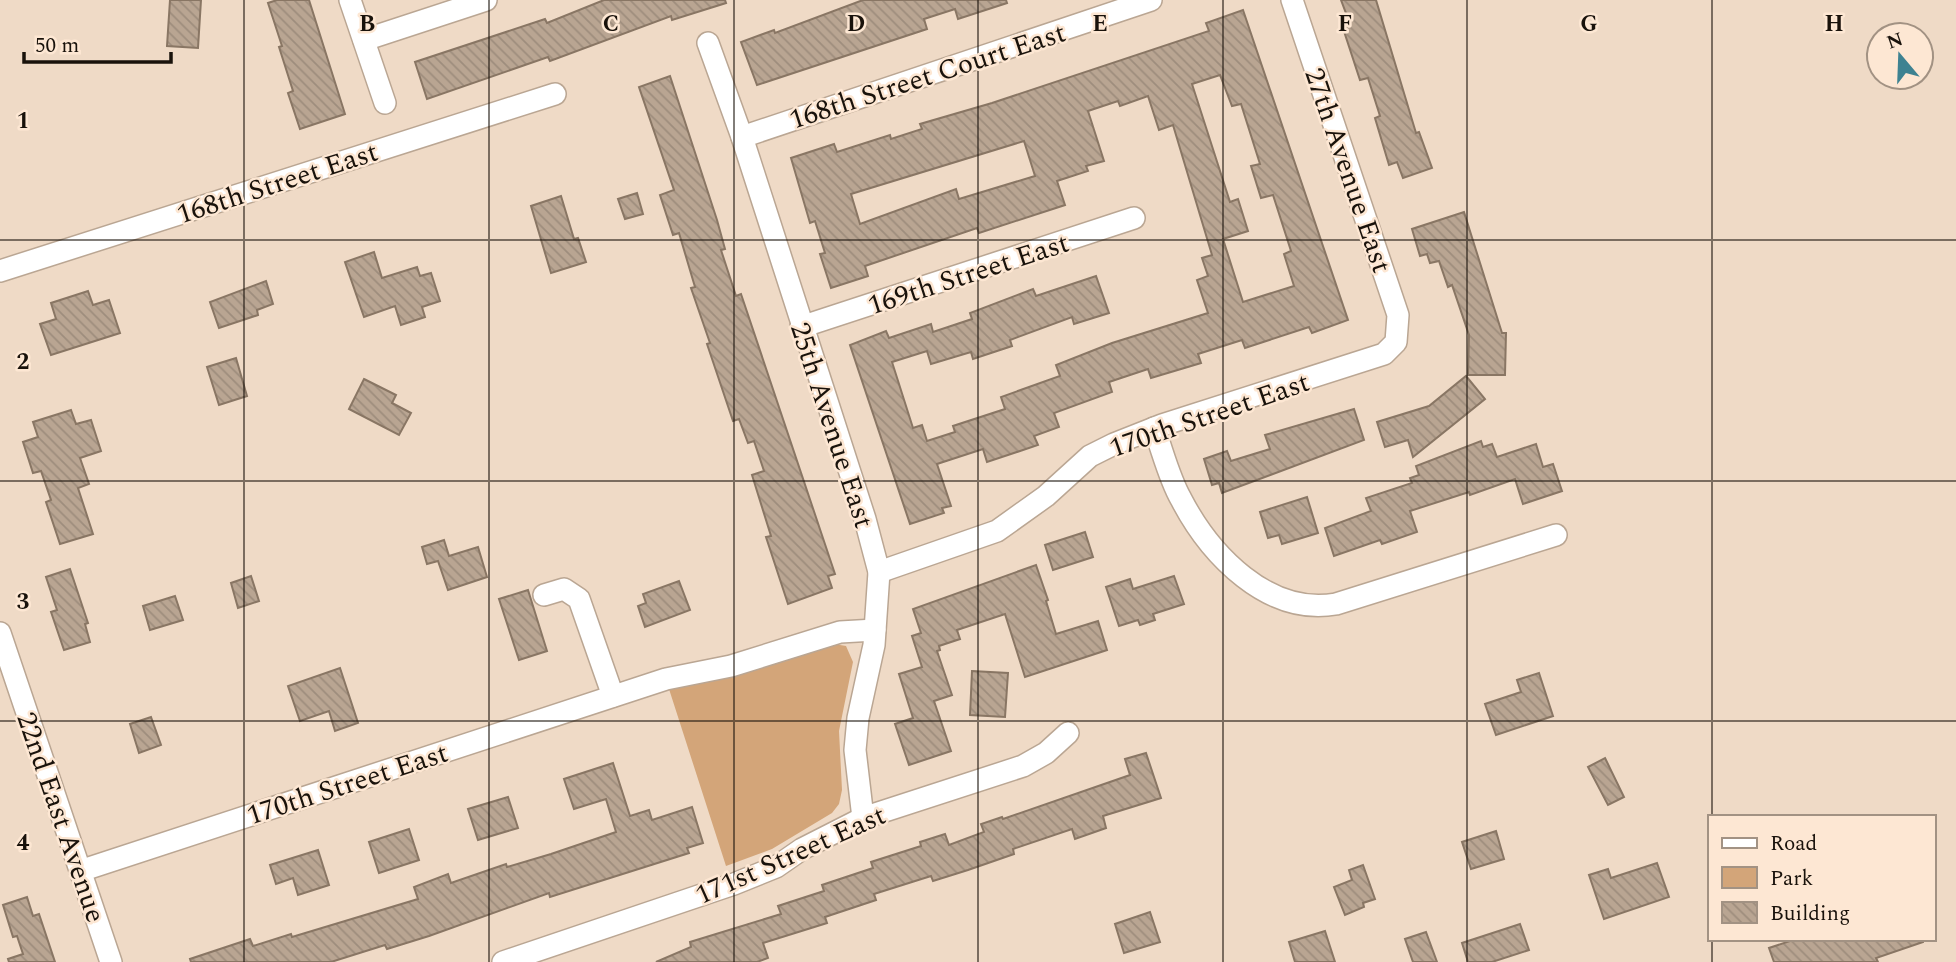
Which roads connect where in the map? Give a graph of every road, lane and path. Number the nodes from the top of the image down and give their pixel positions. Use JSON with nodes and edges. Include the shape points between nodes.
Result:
{"nodes":[{"id":1,"x":350,"y":0,"type":"edge"},
{"id":2,"x":486,"y":0,"type":"edge"},
{"id":3,"x":1151,"y":0,"type":"edge"},
{"id":4,"x":1292,"y":0,"type":"edge"},
{"id":5,"x":364,"y":40,"type":"junction"},
{"id":6,"x":708,"y":43,"type":"dead end"},
{"id":7,"x":555,"y":94,"type":"dead end"},
{"id":8,"x":385,"y":103,"type":"dead end"},
{"id":9,"x":741,"y":137,"type":"junction"},
{"id":10,"x":1135,"y":218,"type":"dead end"},
{"id":11,"x":0,"y":271,"type":"edge"},
{"id":12,"x":801,"y":327,"type":"junction"},
{"id":13,"x":1396,"y":342,"type":"joint"},
{"id":14,"x":1154,"y":428,"type":"junction"},
{"id":15,"x":1556,"y":535,"type":"dead end"},
{"id":16,"x":878,"y":572,"type":"junction"},
{"id":17,"x":544,"y":595,"type":"dead end"},
{"id":18,"x":875,"y":630,"type":"junction"},
{"id":19,"x":0,"y":633,"type":"edge"},
{"id":20,"x":613,"y":696,"type":"junction"},
{"id":21,"x":1068,"y":733,"type":"dead end"},
{"id":22,"x":863,"y":818,"type":"junction"},
{"id":23,"x":80,"y":871,"type":"junction"},
{"id":24,"x":111,"y":962,"type":"edge"},
{"id":25,"x":503,"y":962,"type":"edge"}],
"edges":[{"from":1,"to":5,"type":"street"},
{"from":2,"to":5,"type":"street"},
{"from":3,"to":9,"type":"street","name":"168th Street Court East"},
{"from":4,"to":13,"type":"street","name":"27th Avenue East","via":[[1398,315]]},
{"from":5,"to":8,"type":"street"},
{"from":6,"to":9,"type":"street","name":"25th Avenue East"},
{"from":7,"to":11,"type":"street","name":"168th Street East"},
{"from":9,"to":12,"type":"street","name":"25th Avenue East"},
{"from":10,"to":12,"type":"street","name":"169th Street East"},
{"from":12,"to":16,"type":"street","name":"25th Avenue East"},
{"from":13,"to":14,"type":"street","name":"170th Street East","via":[[1384,354]]},
{"from":14,"to":15,"type":"street","via":[[1179,497],[1204,537],[1257,586],[1298,605],[1336,604]]},
{"from":14,"to":16,"type":"street","name":"170th Street East","via":[[1090,456],[1046,496],[997,531]]},
{"from":16,"to":18,"type":"street","name":"25th Avenue East"},
{"from":17,"to":20,"type":"street","via":[[564,589],[579,600]]},
{"from":18,"to":20,"type":"street","name":"170th Street East","via":[[840,632]]},
{"from":18,"to":22,"type":"street","name":"25th Avenue East","via":[[855,750]]},
{"from":19,"to":23,"type":"street","name":"22nd East Avenue"},
{"from":20,"to":23,"type":"street","name":"170th Street East"},
{"from":21,"to":22,"type":"street","name":"171st Street East","via":[[1046,754],[1023,766]]},
{"from":22,"to":25,"type":"street","name":"171st Street East","via":[[776,867],[734,884]]},
{"from":23,"to":24,"type":"street","name":"22nd East Avenue"}]}
